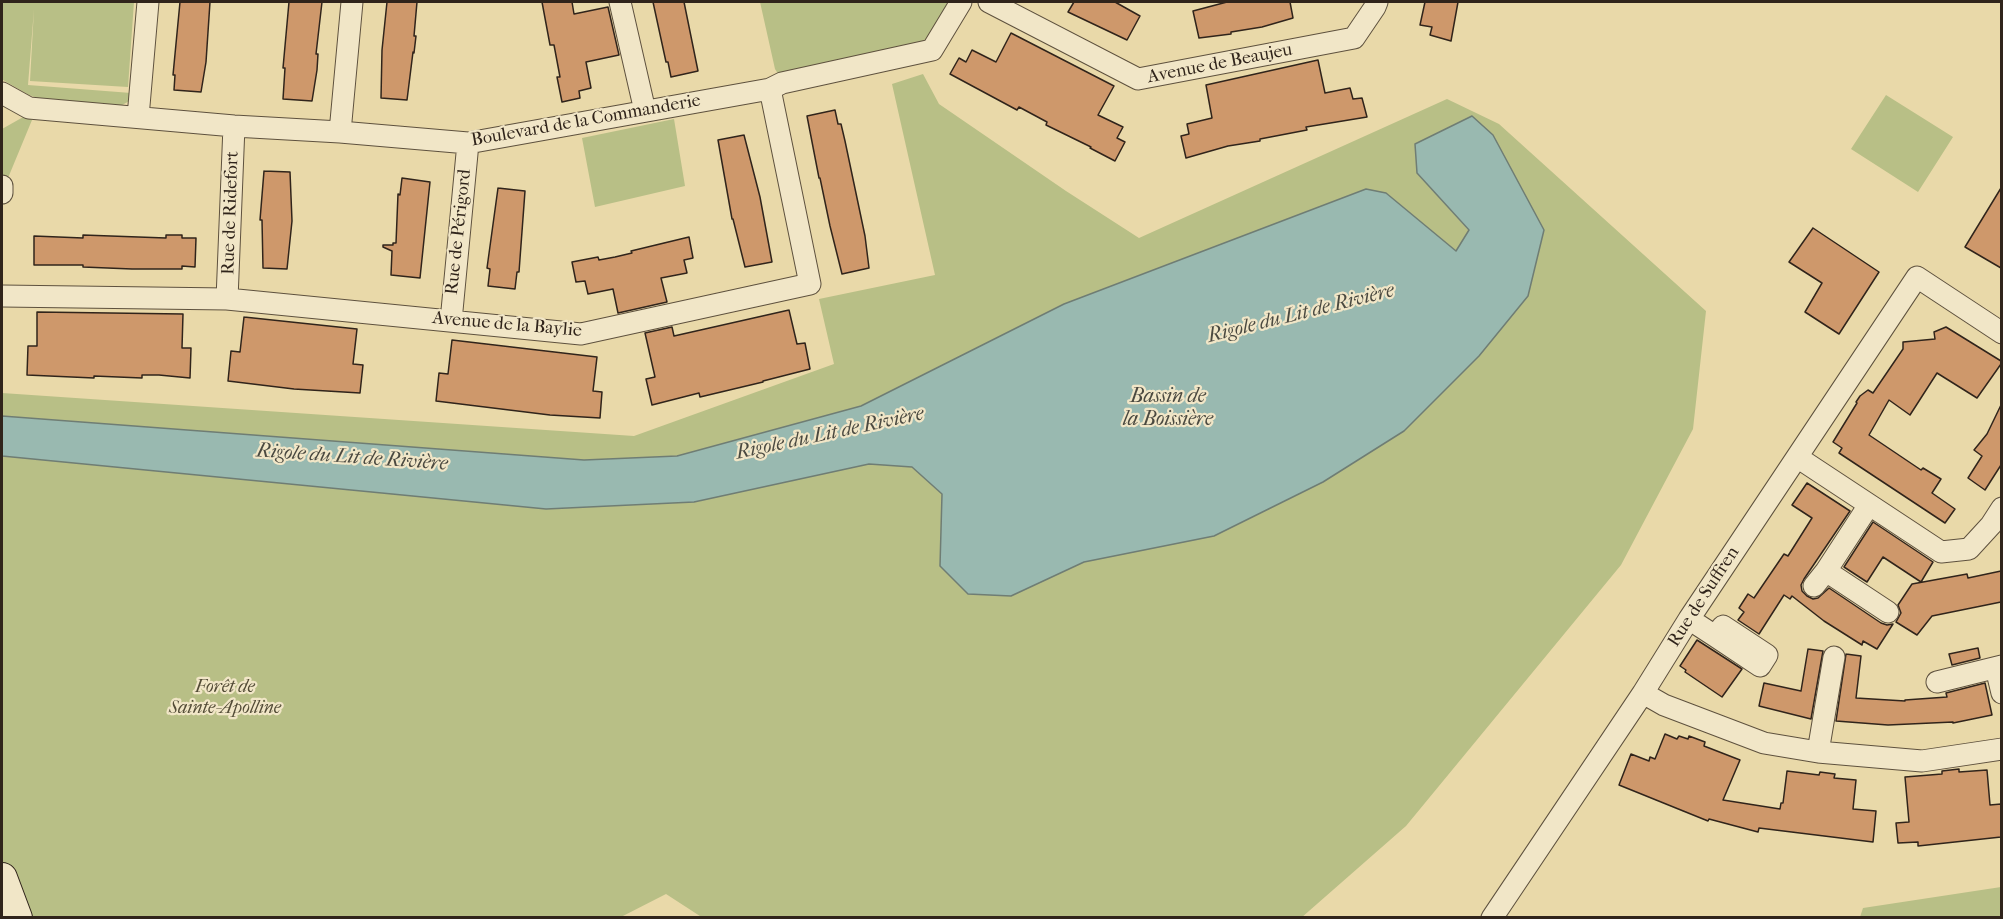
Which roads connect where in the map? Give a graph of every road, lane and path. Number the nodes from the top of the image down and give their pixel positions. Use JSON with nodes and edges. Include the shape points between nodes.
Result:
{"nodes":[{"id":1,"x":148,"y":2,"type":"edge"},
{"id":2,"x":352,"y":2,"type":"edge"},
{"id":3,"x":620,"y":2,"type":"edge"},
{"id":4,"x":961,"y":2,"type":"edge"},
{"id":5,"x":989,"y":2,"type":"edge"},
{"id":6,"x":1377,"y":2,"type":"edge"},
{"id":7,"x":770,"y":89,"type":"junction"},
{"id":8,"x":2,"y":93,"type":"edge"},
{"id":9,"x":645,"y":111,"type":"junction"},
{"id":10,"x":138,"y":117,"type":"junction"},
{"id":11,"x":234,"y":126,"type":"junction"},
{"id":12,"x":340,"y":132,"type":"junction"},
{"id":13,"x":468,"y":143,"type":"junction"},
{"id":14,"x":2,"y":186,"type":"edge"},
{"id":15,"x":2,"y":193,"type":"edge"},
{"id":16,"x":2,"y":296,"type":"edge"},
{"id":17,"x":227,"y":299,"type":"junction"},
{"id":18,"x":451,"y":321,"type":"junction"},
{"id":19,"x":2001,"y":333,"type":"edge"},
{"id":20,"x":1797,"y":457,"type":"junction"},
{"id":21,"x":1869,"y":505,"type":"junction"},
{"id":22,"x":1998,"y":521,"type":"edge"},
{"id":23,"x":1888,"y":612,"type":"dead end"},
{"id":24,"x":1689,"y":619,"type":"junction"},
{"id":25,"x":1715,"y":636,"type":"dead end"},
{"id":26,"x":1834,"y":657,"type":"dead end"},
{"id":27,"x":1999,"y":667,"type":"edge"},
{"id":28,"x":1937,"y":682,"type":"dead end"},
{"id":29,"x":1643,"y":693,"type":"junction"},
{"id":30,"x":2001,"y":693,"type":"edge"},
{"id":31,"x":2001,"y":749,"type":"edge"},
{"id":32,"x":1818,"y":752,"type":"junction"},
{"id":33,"x":2,"y":878,"type":"edge"},
{"id":34,"x":17,"y":918,"type":"edge"},
{"id":35,"x":1492,"y":918,"type":"edge"}],
"edges":[{"from":1,"to":10,"type":"street"},
{"from":2,"to":12,"type":"street"},
{"from":3,"to":9,"type":"street"},
{"from":4,"to":7,"type":"street","name":"Boulevard de la Commanderie","via":[[932,50],[782,83]]},
{"from":5,"to":6,"type":"street","name":"Avenue de Beaujeu","via":[[1138,79],[1354,38]]},
{"from":7,"to":9,"type":"street","name":"Boulevard de la Commanderie"},
{"from":7,"to":18,"type":"street","name":"Avenue de la Baylie","via":[[810,284],[581,334]]},
{"from":8,"to":10,"type":"street","name":"Boulevard de la Commanderie","via":[[29,108]]},
{"from":9,"to":13,"type":"street","name":"Boulevard de la Commanderie"},
{"from":10,"to":11,"type":"street","name":"Boulevard de la Commanderie"},
{"from":11,"to":12,"type":"street","name":"Boulevard de la Commanderie"},
{"from":11,"to":17,"type":"street","name":"Rue de Ridefort"},
{"from":12,"to":13,"type":"street","name":"Boulevard de la Commanderie"},
{"from":13,"to":18,"type":"street","name":"Rue de Périgord"},
{"from":14,"to":15,"type":"street"},
{"from":16,"to":17,"type":"street","name":"Avenue de la Baylie"},
{"from":17,"to":18,"type":"street","name":"Avenue de la Baylie"},
{"from":19,"to":20,"type":"street","name":"Rue de Suffren","via":[[1917,277]]},
{"from":20,"to":21,"type":"street"},
{"from":20,"to":24,"type":"street","name":"Rue de Suffren"},
{"from":21,"to":22,"type":"street","via":[[1941,552],[1969,549]]},
{"from":21,"to":23,"type":"street","via":[[1820,578]]},
{"from":24,"to":25,"type":"street"},
{"from":24,"to":29,"type":"street","name":"Rue de Suffren"},
{"from":26,"to":32,"type":"street"},
{"from":27,"to":28,"type":"street"},
{"from":27,"to":30,"type":"street"},
{"from":29,"to":32,"type":"street","via":[[1764,743]]},
{"from":29,"to":35,"type":"street","name":"Rue de Suffren"},
{"from":31,"to":32,"type":"street","via":[[1922,761]]},
{"from":33,"to":34,"type":"main road"}]}
